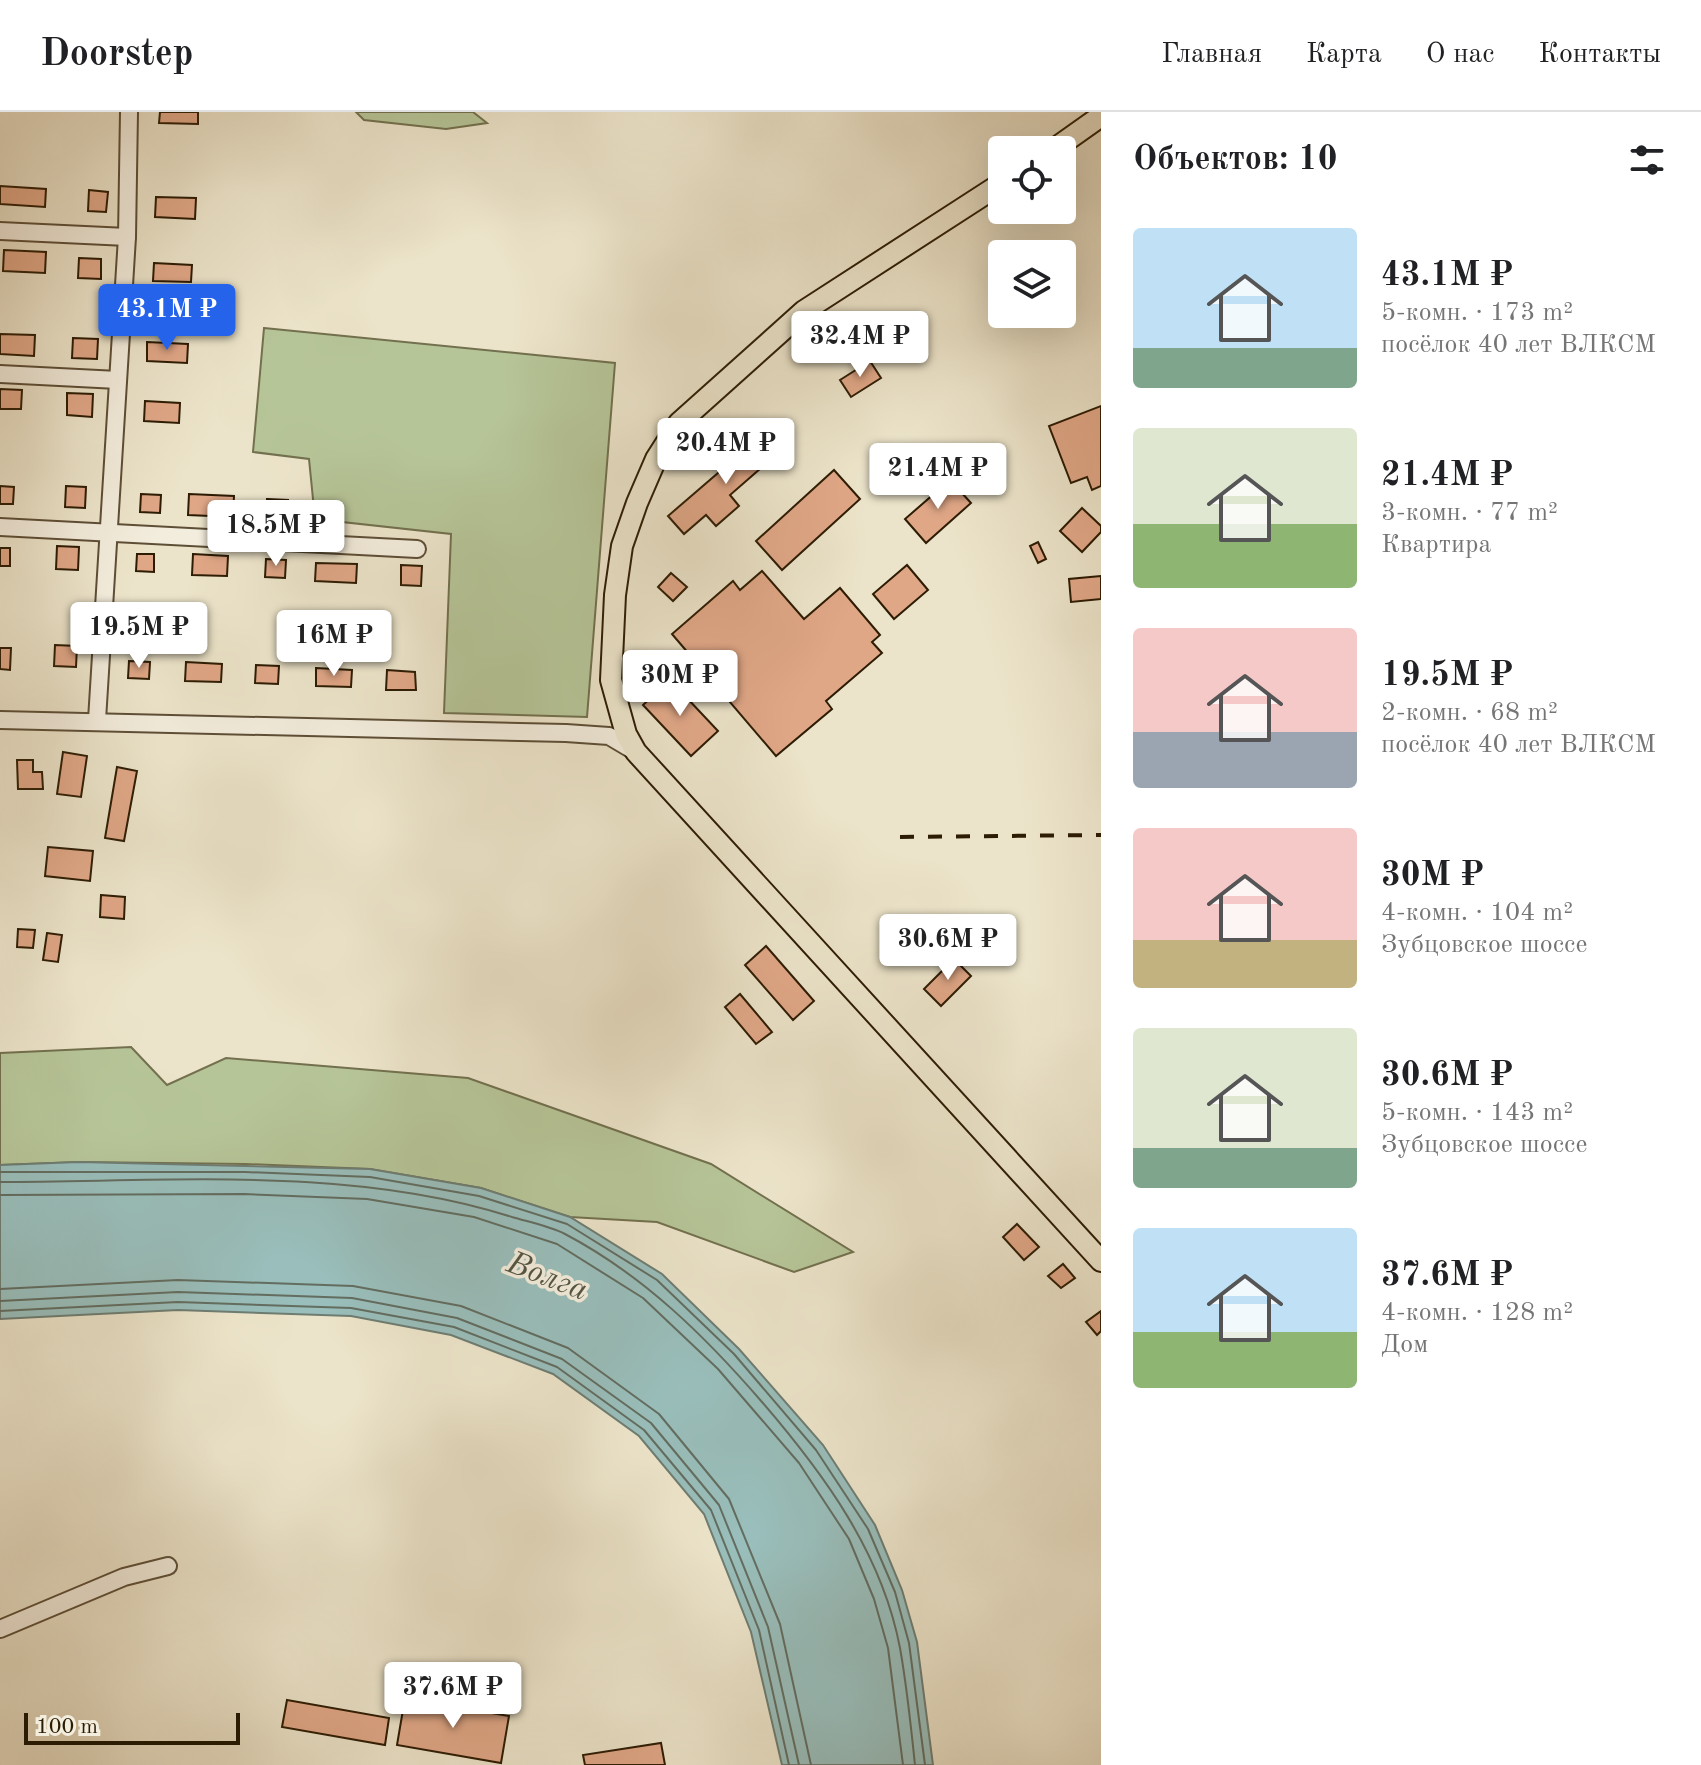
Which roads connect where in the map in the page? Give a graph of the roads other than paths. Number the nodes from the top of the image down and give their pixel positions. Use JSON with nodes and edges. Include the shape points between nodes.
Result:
{"nodes":[{"id":1,"x":129,"y":112,"type":"edge"},
{"id":2,"x":1101,"y":116,"type":"edge"},
{"id":3,"x":1073,"y":136,"type":"edge"},
{"id":4,"x":988,"y":192,"type":"edge"},
{"id":5,"x":0,"y":231,"type":"edge"},
{"id":6,"x":127,"y":237,"type":"junction"},
{"id":7,"x":0,"y":374,"type":"edge"},
{"id":8,"x":118,"y":380,"type":"junction"},
{"id":9,"x":0,"y":527,"type":"edge"},
{"id":10,"x":108,"y":535,"type":"junction"},
{"id":11,"x":417,"y":549,"type":"dead end"},
{"id":12,"x":0,"y":720,"type":"edge"},
{"id":13,"x":97,"y":720,"type":"junction"},
{"id":14,"x":636,"y":752,"type":"junction"},
{"id":15,"x":1101,"y":1261,"type":"edge"},
{"id":16,"x":168,"y":1566,"type":"dead end"},
{"id":17,"x":0,"y":1629,"type":"edge"}],
"edges":[{"from":1,"to":6,"type":"street"},
{"from":2,"to":3,"type":"main road"},
{"from":4,"to":14,"type":"main road","via":[[804,311],[679,423],[637,503],[622,546],[615,595],[611,680]]},
{"from":5,"to":6,"type":"street"},
{"from":6,"to":8,"type":"street"},
{"from":7,"to":8,"type":"street"},
{"from":8,"to":10,"type":"street"},
{"from":9,"to":10,"type":"street"},
{"from":10,"to":11,"type":"street"},
{"from":10,"to":13,"type":"street"},
{"from":12,"to":13,"type":"street"},
{"from":13,"to":14,"type":"street","via":[[566,733],[609,736]]},
{"from":14,"to":15,"type":"main road"},
{"from":16,"to":17,"type":"street","via":[[124,1577]]}]}
